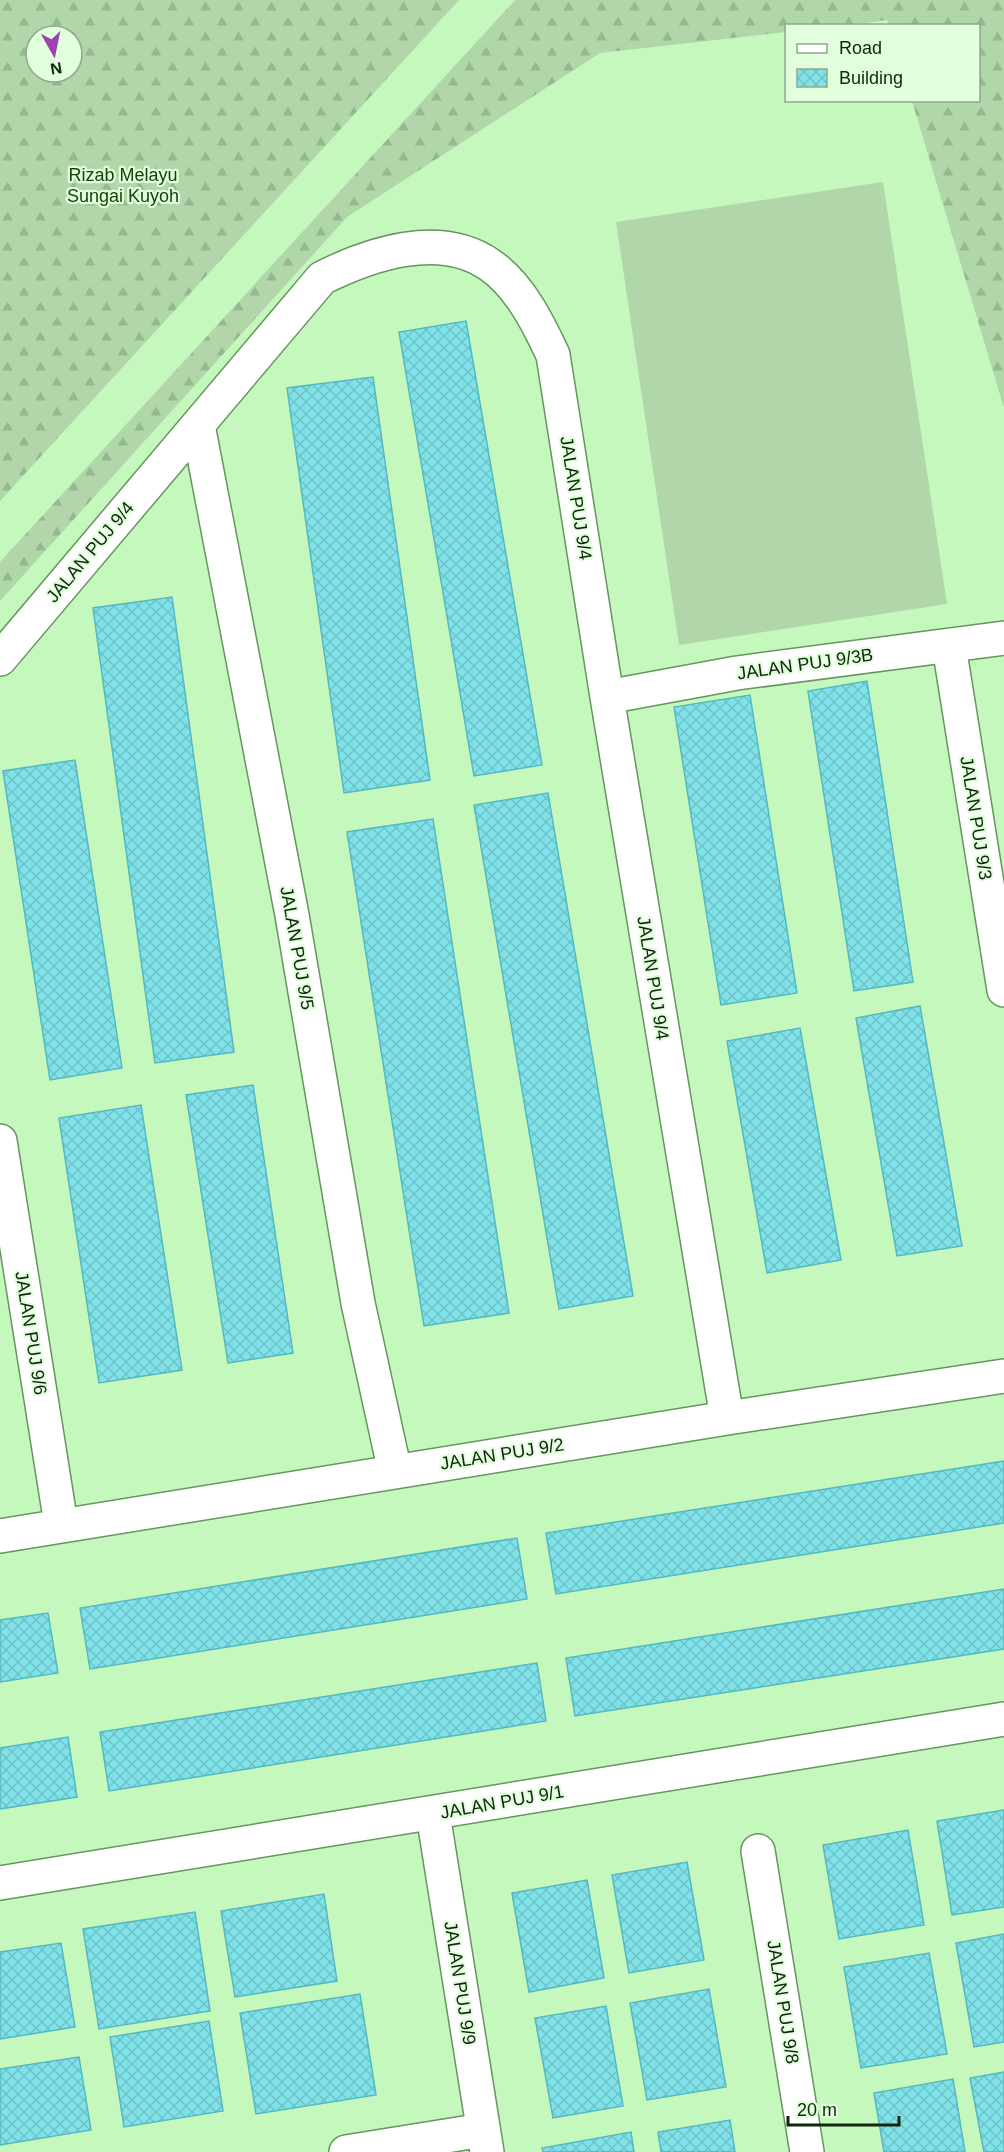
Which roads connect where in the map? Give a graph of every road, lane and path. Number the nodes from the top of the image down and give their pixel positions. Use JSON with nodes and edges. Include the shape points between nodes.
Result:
{"nodes":[{"id":1,"x":198,"y":426,"type":"junction"},
{"id":2,"x":1004,"y":638,"type":"edge"},
{"id":3,"x":949,"y":646,"type":"junction"},
{"id":4,"x":0,"y":659,"type":"edge"},
{"id":5,"x":607,"y":697,"type":"junction"},
{"id":6,"x":1004,"y":990,"type":"edge"},
{"id":7,"x":0,"y":1141,"type":"edge"},
{"id":8,"x":1004,"y":1376,"type":"edge"},
{"id":9,"x":727,"y":1418,"type":"junction"},
{"id":10,"x":395,"y":1472,"type":"junction"},
{"id":11,"x":61,"y":1524,"type":"junction"},
{"id":12,"x":0,"y":1536,"type":"edge"},
{"id":13,"x":1004,"y":1719,"type":"edge"},
{"id":14,"x":433,"y":1814,"type":"junction"},
{"id":15,"x":758,"y":1851,"type":"dead end"},
{"id":16,"x":0,"y":1883,"type":"edge"},
{"id":17,"x":485,"y":2141,"type":"edge"},
{"id":18,"x":346,"y":2152,"type":"edge"},
{"id":19,"x":807,"y":2152,"type":"edge"}],
"edges":[{"from":1,"to":4,"type":"street","name":"JALAN PUJ 9/4"},
{"from":1,"to":5,"type":"street","name":"JALAN PUJ 9/4","via":[[322,278],[376,255],[420,249],[456,250],[490,264],[533,312],[553,355]]},
{"from":1,"to":10,"type":"street","name":"JALAN PUJ 9/5","via":[[290,903],[358,1303]]},
{"from":2,"to":3,"type":"street","name":"JALAN PUJ 9/3B"},
{"from":3,"to":5,"type":"street","name":"JALAN PUJ 9/3B","via":[[737,673]]},
{"from":3,"to":6,"type":"street","name":"JALAN PUJ 9/3"},
{"from":5,"to":9,"type":"street","name":"JALAN PUJ 9/4"},
{"from":7,"to":11,"type":"street","name":"JALAN PUJ 9/6"},
{"from":8,"to":9,"type":"street","name":"JALAN PUJ 9/2"},
{"from":9,"to":10,"type":"street","name":"JALAN PUJ 9/2"},
{"from":10,"to":11,"type":"street","name":"JALAN PUJ 9/2"},
{"from":11,"to":12,"type":"street","name":"JALAN PUJ 9/2"},
{"from":13,"to":14,"type":"street","name":"JALAN PUJ 9/1"},
{"from":14,"to":16,"type":"street","name":"JALAN PUJ 9/1"},
{"from":14,"to":17,"type":"street","name":"JALAN PUJ 9/9"},
{"from":15,"to":19,"type":"street","name":"JALAN PUJ 9/8"},
{"from":17,"to":18,"type":"street"}]}
